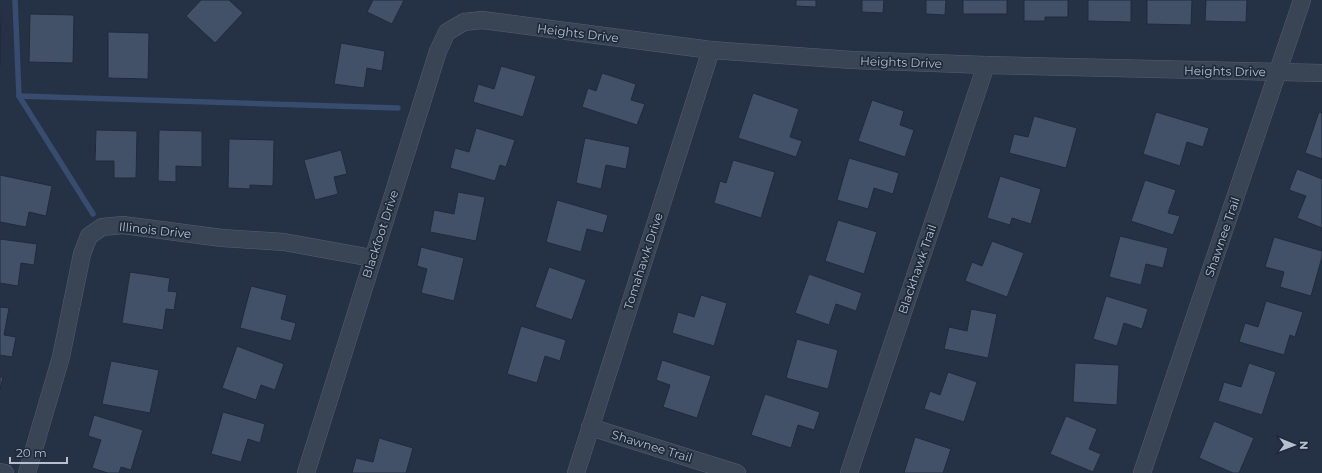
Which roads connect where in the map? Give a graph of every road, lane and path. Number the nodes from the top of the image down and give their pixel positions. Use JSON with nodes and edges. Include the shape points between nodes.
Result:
{"nodes":[{"id":1,"x":1302,"y":0,"type":"edge"},
{"id":2,"x":482,"y":20,"type":"joint"},
{"id":3,"x":711,"y":50,"type":"junction"},
{"id":4,"x":986,"y":65,"type":"junction"},
{"id":5,"x":1278,"y":72,"type":"junction"},
{"id":6,"x":1322,"y":73,"type":"edge"},
{"id":7,"x":372,"y":258,"type":"junction"},
{"id":8,"x":590,"y":427,"type":"junction"},
{"id":9,"x":0,"y":472,"type":"edge"},
{"id":10,"x":4,"y":473,"type":"edge"},
{"id":11,"x":27,"y":473,"type":"edge"},
{"id":12,"x":306,"y":473,"type":"edge"},
{"id":13,"x":576,"y":473,"type":"edge"},
{"id":14,"x":737,"y":473,"type":"edge"},
{"id":15,"x":849,"y":473,"type":"edge"},
{"id":16,"x":1142,"y":473,"type":"edge"}],
"edges":[{"from":1,"to":5,"type":"street","name":"Shawnee Trail"},
{"from":2,"to":3,"type":"street","name":"Heights Drive"},
{"from":2,"to":7,"type":"street","name":"Blackfoot Drive","via":[[464,22],[447,32],[438,51]]},
{"from":3,"to":4,"type":"street","name":"Heights Drive","via":[[852,60]]},
{"from":3,"to":8,"type":"street","name":"Tomahawk Drive"},
{"from":4,"to":5,"type":"street","name":"Heights Drive"},
{"from":4,"to":15,"type":"street","name":"Blackhawk Trail"},
{"from":5,"to":6,"type":"street","name":"Heights Drive"},
{"from":5,"to":16,"type":"street","name":"Shawnee Trail"},
{"from":7,"to":11,"type":"street","name":"Illinois Drive","via":[[284,242],[222,238],[123,225],[102,227],[89,236],[82,254],[62,357]]},
{"from":7,"to":12,"type":"street","name":"Blackfoot Drive"},
{"from":8,"to":13,"type":"street","name":"Tomahawk Drive"},
{"from":8,"to":14,"type":"street","name":"Shawnee Trail"},
{"from":9,"to":10,"type":"street"}]}
